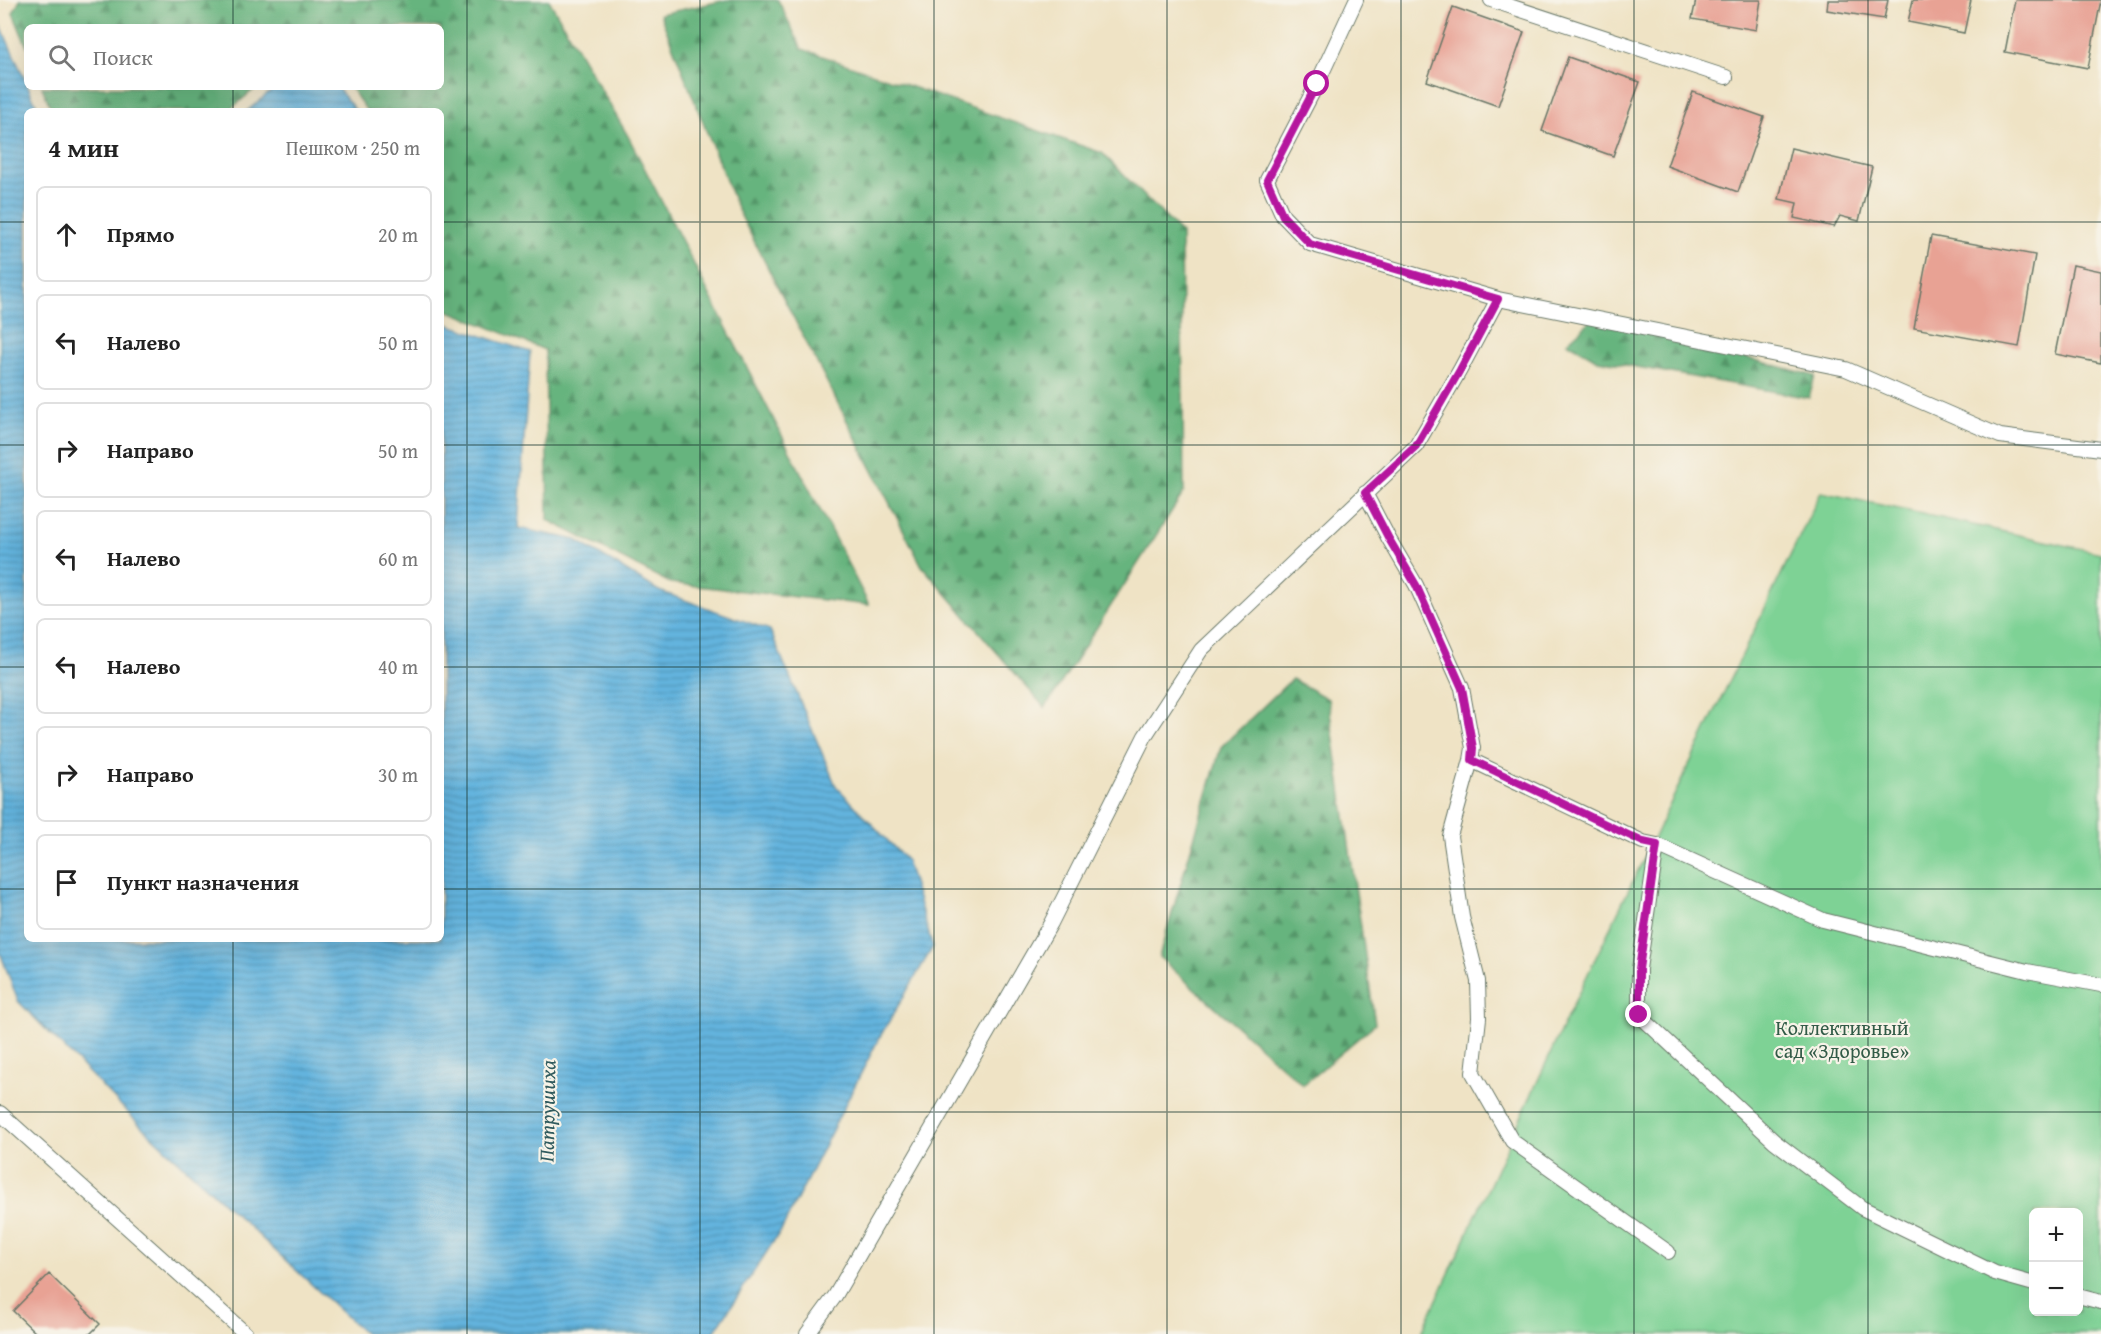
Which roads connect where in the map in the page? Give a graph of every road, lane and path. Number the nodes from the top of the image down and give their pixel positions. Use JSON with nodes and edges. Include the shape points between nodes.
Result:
{"nodes":[{"id":1,"x":1356,"y":0,"type":"edge"},
{"id":2,"x":1491,"y":0,"type":"edge"},
{"id":3,"x":1726,"y":77,"type":"dead end"},
{"id":4,"x":1498,"y":299,"type":"junction"},
{"id":5,"x":2101,"y":449,"type":"edge"},
{"id":6,"x":1365,"y":493,"type":"junction"},
{"id":7,"x":1472,"y":760,"type":"junction"},
{"id":8,"x":1657,"y":845,"type":"junction"},
{"id":9,"x":2101,"y":985,"type":"edge"},
{"id":10,"x":0,"y":1113,"type":"edge"},
{"id":11,"x":1668,"y":1252,"type":"dead end"},
{"id":12,"x":2029,"y":1283,"type":"edge"},
{"id":13,"x":2083,"y":1297,"type":"edge"},
{"id":14,"x":2101,"y":1302,"type":"edge"},
{"id":15,"x":246,"y":1334,"type":"edge"},
{"id":16,"x":807,"y":1334,"type":"edge"}],
"edges":[{"from":1,"to":4,"type":"lane","via":[[1267,180],[1283,216],[1310,244]]},
{"from":2,"to":3,"type":"lane"},
{"from":4,"to":5,"type":"lane","via":[[1845,369],[2000,436]]},
{"from":4,"to":6,"type":"lane","via":[[1416,446]]},
{"from":6,"to":7,"type":"lane","via":[[1416,585],[1462,688]]},
{"from":6,"to":16,"type":"lane","via":[[1201,651],[1182,679],[1145,736],[1051,923],[835,1296]]},
{"from":7,"to":8,"type":"lane","via":[[1643,842]]},
{"from":7,"to":11,"type":"lane","via":[[1450,836],[1462,917],[1478,981],[1479,1018],[1473,1073],[1512,1141]]},
{"from":8,"to":9,"type":"lane","via":[[1823,920],[2027,971]]},
{"from":8,"to":12,"type":"lane","via":[[1639,969],[1639,1015],[1774,1141],[1862,1208],[1995,1273]]},
{"from":10,"to":15,"type":"lane"},
{"from":13,"to":14,"type":"lane"}]}
